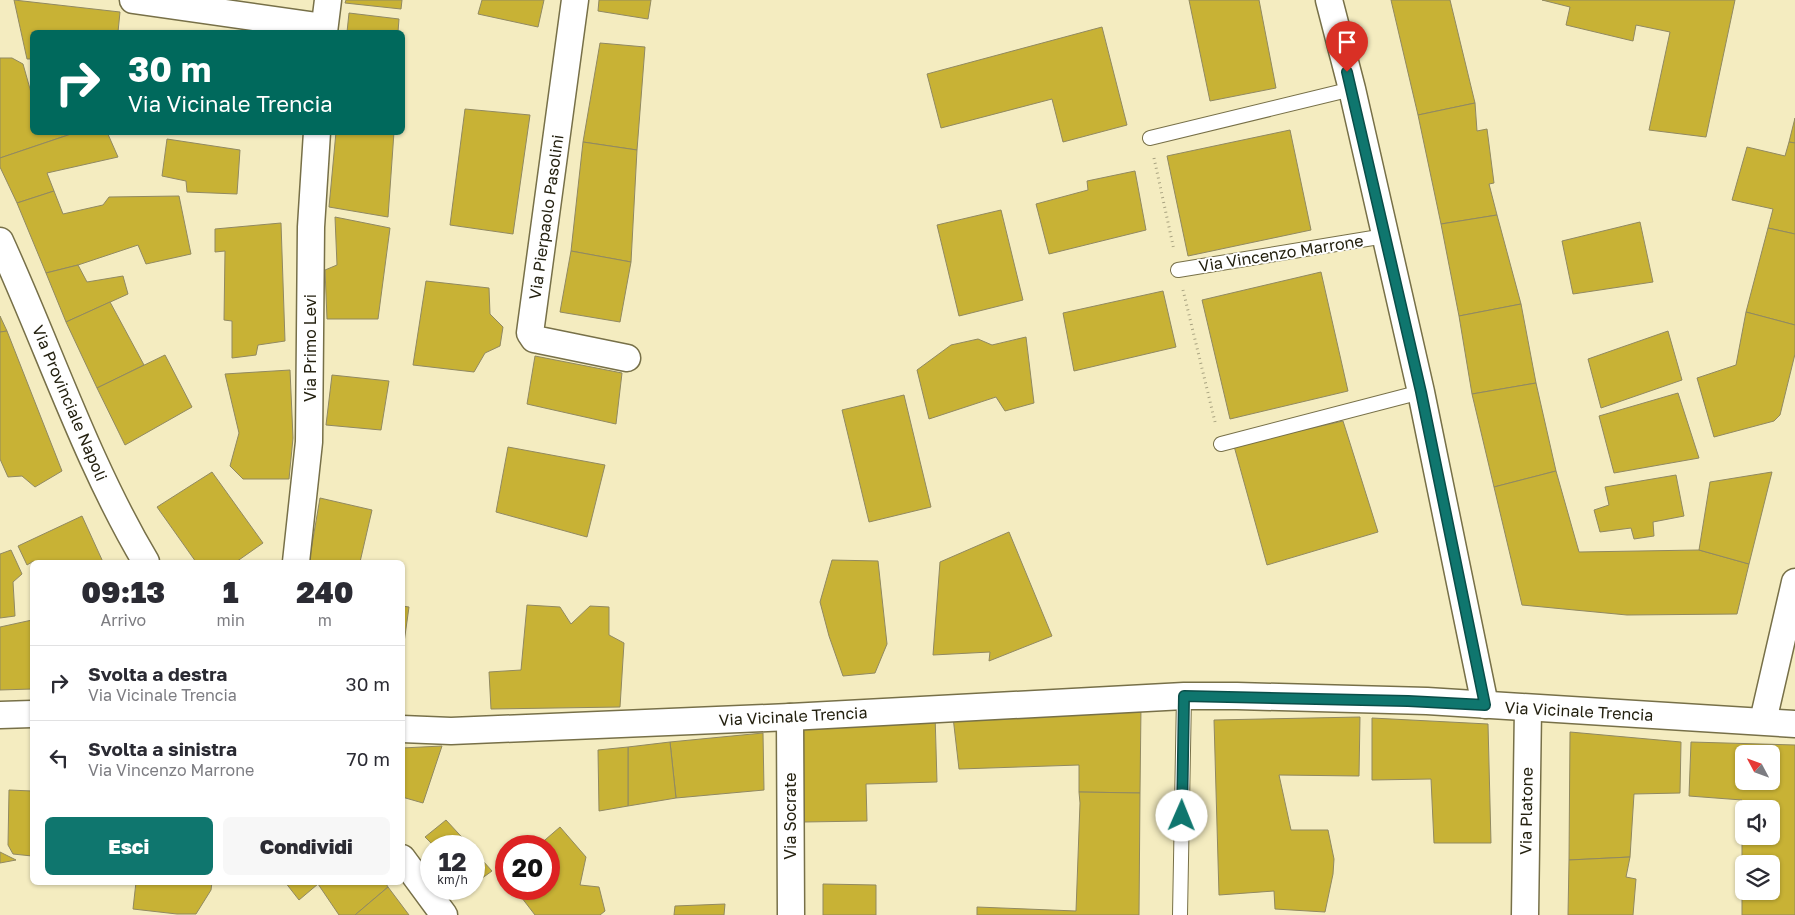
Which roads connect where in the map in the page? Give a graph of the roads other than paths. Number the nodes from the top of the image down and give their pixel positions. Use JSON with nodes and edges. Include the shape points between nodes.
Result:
{"nodes":[{"id":1,"x":134,"y":0,"type":"edge"},
{"id":2,"x":328,"y":0,"type":"edge"},
{"id":3,"x":575,"y":0,"type":"edge"},
{"id":4,"x":1330,"y":0,"type":"edge"},
{"id":5,"x":324,"y":30,"type":"edge"},
{"id":6,"x":1352,"y":89,"type":"junction"},
{"id":7,"x":317,"y":135,"type":"edge"},
{"id":8,"x":1150,"y":138,"type":"dead end"},
{"id":9,"x":1385,"y":236,"type":"junction"},
{"id":10,"x":0,"y":241,"type":"edge"},
{"id":11,"x":1178,"y":270,"type":"dead end"},
{"id":12,"x":627,"y":358,"type":"dead end"},
{"id":13,"x":1421,"y":392,"type":"junction"},
{"id":14,"x":1221,"y":444,"type":"dead end"},
{"id":15,"x":145,"y":560,"type":"edge"},
{"id":16,"x":296,"y":560,"type":"edge"},
{"id":17,"x":1795,"y":582,"type":"edge"},
{"id":18,"x":1184,"y":696,"type":"junction"},
{"id":19,"x":1485,"y":705,"type":"junction"},
{"id":20,"x":1528,"y":708,"type":"junction"},
{"id":21,"x":30,"y":714,"type":"edge"},
{"id":22,"x":0,"y":715,"type":"edge"},
{"id":23,"x":790,"y":716,"type":"junction"},
{"id":24,"x":1763,"y":722,"type":"junction"},
{"id":25,"x":1795,"y":724,"type":"edge"},
{"id":26,"x":405,"y":729,"type":"edge"},
{"id":27,"x":405,"y":862,"type":"edge"},
{"id":28,"x":444,"y":915,"type":"edge"},
{"id":29,"x":791,"y":915,"type":"edge"},
{"id":30,"x":1180,"y":915,"type":"edge"},
{"id":31,"x":1525,"y":915,"type":"edge"}],
"edges":[{"from":1,"to":5,"type":"street"},
{"from":2,"to":5,"type":"street"},
{"from":3,"to":12,"type":"street","name":"Via Pierpaolo Pasolini","via":[[530,333],[534,339]]},
{"from":4,"to":6,"type":"street","name":"Via Vincenzo Marrone"},
{"from":6,"to":8,"type":"lane"},
{"from":6,"to":9,"type":"street","name":"Via Vincenzo Marrone"},
{"from":7,"to":16,"type":"street","name":"Via Primo Levi","via":[[311,227],[309,442]]},
{"from":9,"to":11,"type":"lane","name":"Via Vincenzo Marrone"},
{"from":9,"to":13,"type":"street","name":"Via Vincenzo Marrone"},
{"from":10,"to":15,"type":"street","name":"Via Provinciale Napoli","via":[[76,422],[109,494]]},
{"from":13,"to":14,"type":"lane"},
{"from":13,"to":19,"type":"street","name":"Via Vincenzo Marrone"},
{"from":17,"to":24,"type":"street"},
{"from":18,"to":19,"type":"street","name":"Via Vicinale Trencia"},
{"from":18,"to":23,"type":"street","name":"Via Vicinale Trencia"},
{"from":18,"to":30,"type":"lane"},
{"from":19,"to":20,"type":"street","name":"Via Vicinale Trencia"},
{"from":20,"to":24,"type":"street","name":"Via Vicinale Trencia"},
{"from":20,"to":31,"type":"street","name":"Via Platone"},
{"from":21,"to":22,"type":"street"},
{"from":23,"to":26,"type":"street","name":"Via Vicinale Trencia","via":[[451,731]]},
{"from":23,"to":29,"type":"street","name":"Via Socrate"},
{"from":24,"to":25,"type":"street","name":"Via Vicinale Trencia"},
{"from":27,"to":28,"type":"street"}]}
